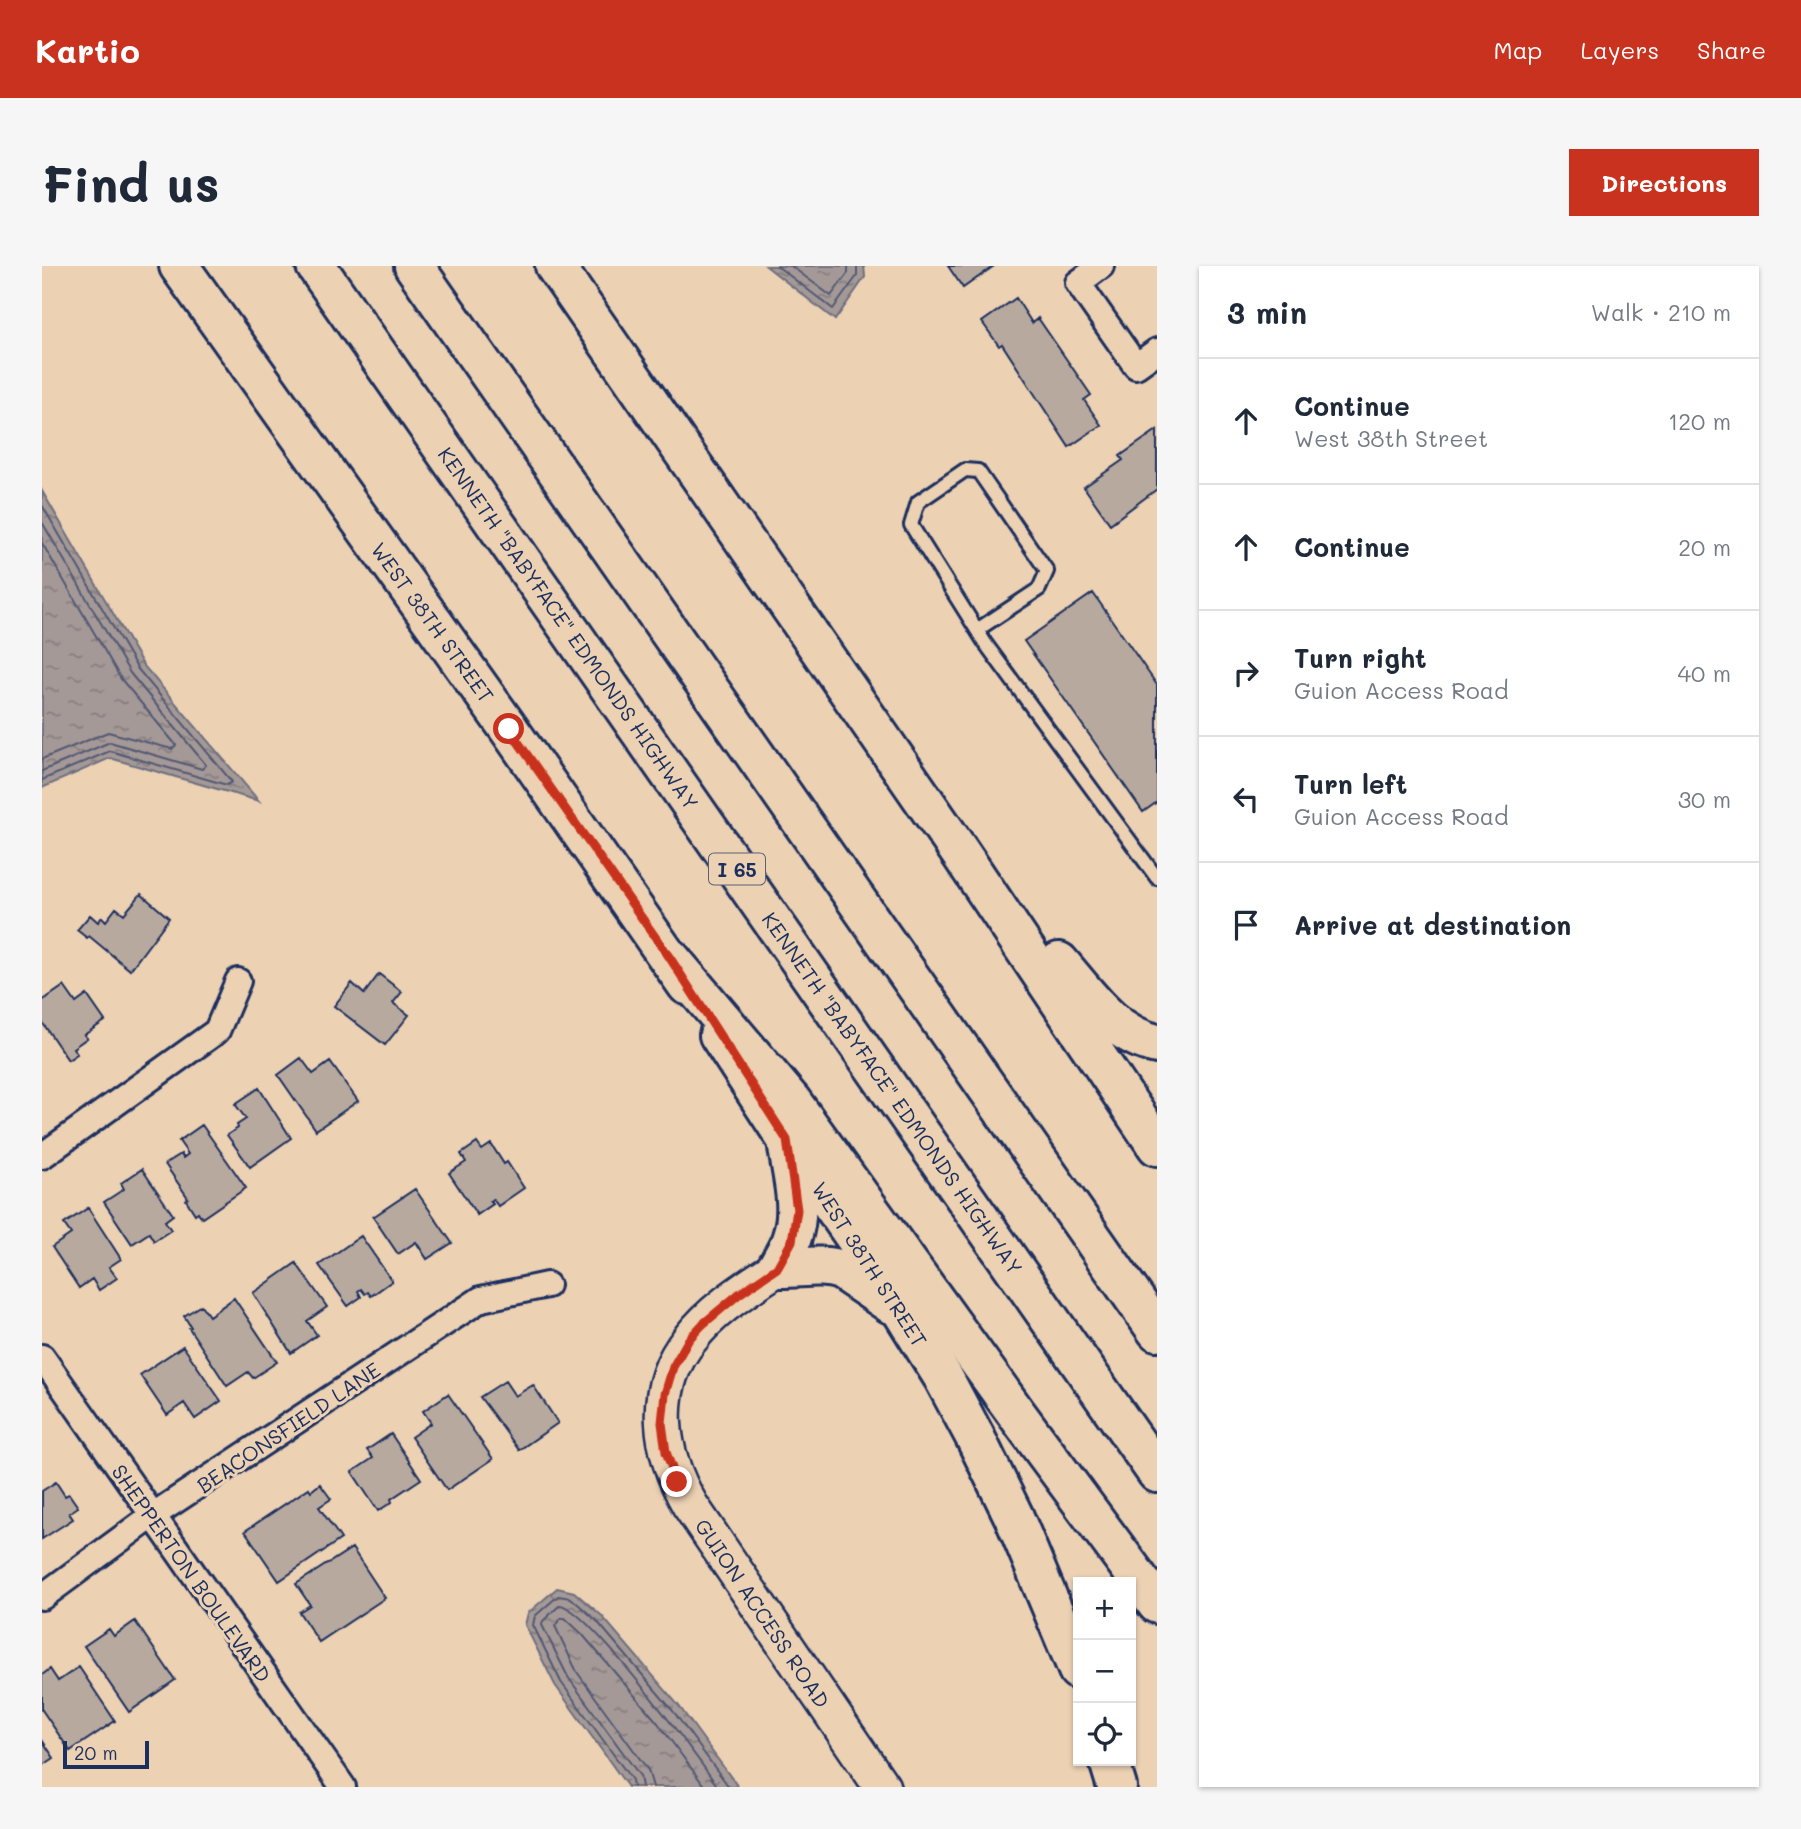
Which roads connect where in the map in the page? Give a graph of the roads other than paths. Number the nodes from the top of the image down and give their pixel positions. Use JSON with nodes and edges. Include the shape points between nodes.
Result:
{"nodes":[{"id":1,"x":179,"y":266,"type":"edge"},
{"id":2,"x":316,"y":266,"type":"edge"},
{"id":3,"x":414,"y":266,"type":"edge"},
{"id":4,"x":555,"y":266,"type":"edge"},
{"id":5,"x":1101,"y":266,"type":"edge"},
{"id":6,"x":1157,"y":351,"type":"edge"},
{"id":7,"x":977,"y":630,"type":"junction"},
{"id":8,"x":961,"y":854,"type":"junction"},
{"id":9,"x":1157,"y":878,"type":"edge"},
{"id":10,"x":670,"y":958,"type":"junction"},
{"id":11,"x":238,"y":981,"type":"dead end"},
{"id":12,"x":1157,"y":1044,"type":"edge"},
{"id":13,"x":787,"y":1140,"type":"junction"},
{"id":14,"x":1157,"y":1146,"type":"edge"},
{"id":15,"x":42,"y":1156,"type":"edge"},
{"id":16,"x":777,"y":1268,"type":"junction"},
{"id":17,"x":547,"y":1285,"type":"dead end"},
{"id":18,"x":904,"y":1313,"type":"junction"},
{"id":19,"x":1157,"y":1331,"type":"edge"},
{"id":20,"x":42,"y":1357,"type":"edge"},
{"id":21,"x":1157,"y":1473,"type":"edge"},
{"id":22,"x":152,"y":1516,"type":"junction"},
{"id":23,"x":42,"y":1597,"type":"edge"},
{"id":24,"x":1157,"y":1604,"type":"edge"},
{"id":25,"x":1073,"y":1658,"type":"edge"},
{"id":26,"x":1111,"y":1766,"type":"edge"},
{"id":27,"x":343,"y":1787,"type":"edge"},
{"id":28,"x":882,"y":1787,"type":"edge"},
{"id":29,"x":1117,"y":1787,"type":"edge"}],
"edges":[{"from":1,"to":10,"type":"main road","name":"WEST 38TH STREET"},
{"from":2,"to":21,"type":"main road","name":"KENNETH \"BABYFACE\" EDMONDS HIGHWAY","number":"I 65"},
{"from":3,"to":19,"type":"main road"},
{"from":4,"to":8,"type":"main road"},
{"from":5,"to":6,"type":"street","via":[[1078,283],[1136,366]]},
{"from":7,"to":7,"type":"lane","via":[[911,525],[918,502],[965,470],[978,471],[1047,571],[1039,589]]},
{"from":7,"to":9,"type":"lane"},
{"from":8,"to":12,"type":"main road","via":[[1103,1014],[1127,1034]]},
{"from":8,"to":14,"type":"main road"},
{"from":10,"to":13,"type":"main road","name":"WEST 38TH STREET"},
{"from":10,"to":24,"type":"main road","via":[[792,1102]]},
{"from":11,"to":15,"type":"street","via":[[217,1031]]},
{"from":13,"to":16,"type":"main road","via":[[797,1210],[792,1241]]},
{"from":13,"to":18,"type":"main road","name":"WEST 38TH STREET"},
{"from":16,"to":18,"type":"main road","via":[[819,1265],[841,1270]]},
{"from":16,"to":28,"type":"street","name":"GUION ACCESS ROAD","via":[[716,1312],[679,1354],[665,1394],[664,1443],[690,1505]]},
{"from":17,"to":22,"type":"street","name":"BEACONSFIELD LANE","via":[[481,1299]]},
{"from":18,"to":25,"type":"main road","name":"WEST 38TH STREET","via":[[975,1437]]},
{"from":20,"to":22,"type":"street","name":"SHEPPERTON BOULEVARD"},
{"from":22,"to":23,"type":"street","name":"BEACONSFIELD LANE"},
{"from":22,"to":27,"type":"street","name":"SHEPPERTON BOULEVARD"},
{"from":26,"to":29,"type":"main road"}]}
